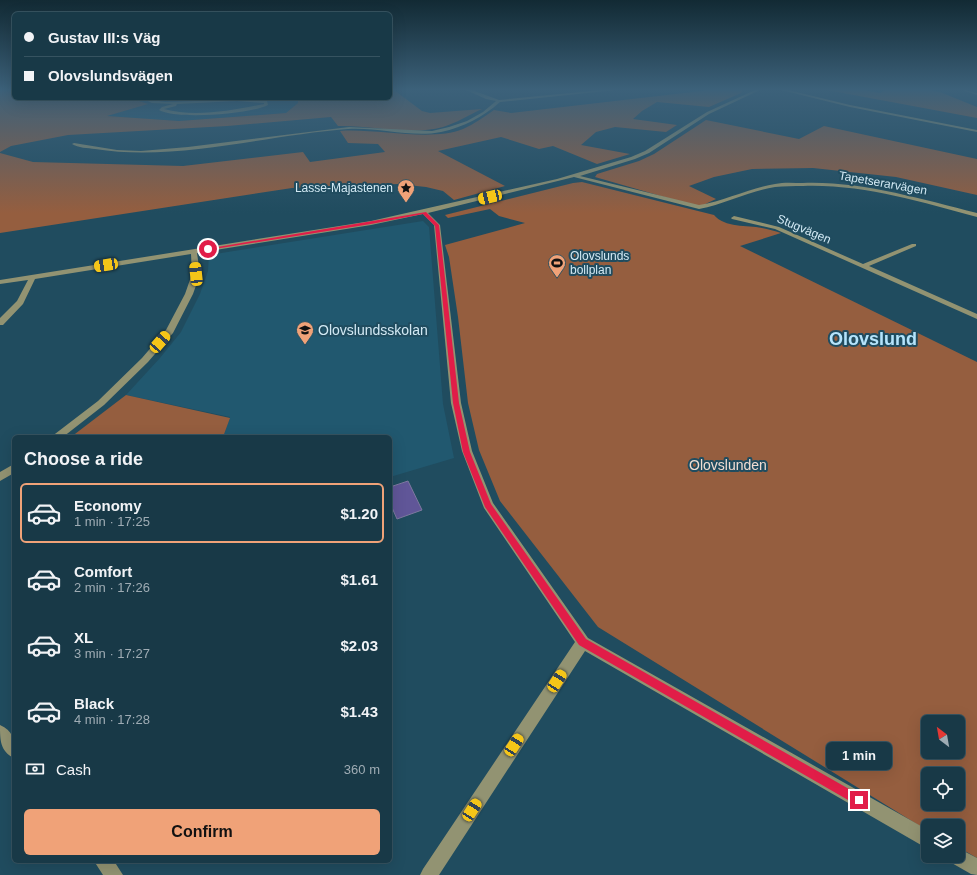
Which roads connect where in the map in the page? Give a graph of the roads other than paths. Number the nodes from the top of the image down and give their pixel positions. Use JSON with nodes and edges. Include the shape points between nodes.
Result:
{"nodes":[{"id":1,"x":326,"y":131,"type":"edge"},
{"id":2,"x":408,"y":131,"type":"edge"},
{"id":3,"x":438,"y":131,"type":"edge"},
{"id":4,"x":679,"y":131,"type":"edge"},
{"id":5,"x":74,"y":144,"type":"dead end"},
{"id":6,"x":575,"y":176,"type":"junction"},
{"id":7,"x":424,"y":212,"type":"junction"},
{"id":8,"x":977,"y":214,"type":"edge"},
{"id":9,"x":734,"y":218,"type":"dead end"},
{"id":10,"x":914,"y":245,"type":"dead end"},
{"id":11,"x":194,"y":251,"type":"junction"},
{"id":12,"x":863,"y":266,"type":"junction"},
{"id":13,"x":33,"y":276,"type":"junction"},
{"id":14,"x":0,"y":282,"type":"edge"},
{"id":15,"x":977,"y":317,"type":"edge"},
{"id":16,"x":0,"y":323,"type":"edge"},
{"id":17,"x":59,"y":435,"type":"edge"},
{"id":18,"x":12,"y":469,"type":"edge"},
{"id":19,"x":0,"y":477,"type":"edge"},
{"id":20,"x":582,"y":642,"type":"junction"},
{"id":21,"x":0,"y":733,"type":"edge"},
{"id":22,"x":12,"y":748,"type":"edge"},
{"id":23,"x":921,"y":836,"type":"edge"},
{"id":24,"x":965,"y":861,"type":"edge"},
{"id":25,"x":105,"y":863,"type":"edge"},
{"id":26,"x":977,"y":868,"type":"edge"},
{"id":27,"x":114,"y":875,"type":"edge"},
{"id":28,"x":429,"y":875,"type":"edge"}],
"edges":[{"from":1,"to":5,"type":"street","via":[[142,152]]},
{"from":2,"to":3,"type":"street"},
{"from":4,"to":6,"type":"street","via":[[640,155]]},
{"from":6,"to":7,"type":"street"},
{"from":6,"to":8,"type":"street","name":"Tapetserarvägen","via":[[699,206],[711,205],[753,190],[777,185],[812,184],[849,186],[895,194]]},
{"from":7,"to":11,"type":"street"},
{"from":7,"to":20,"type":"street","via":[[437,225],[456,403],[466,452],[488,505]]},
{"from":9,"to":12,"type":"street","name":"Stugvägen","via":[[777,228]]},
{"from":10,"to":12,"type":"street"},
{"from":11,"to":13,"type":"street"},
{"from":11,"to":17,"type":"street","via":[[196,274],[170,331],[145,360],[101,402]]},
{"from":12,"to":15,"type":"street","name":"Stugvägen"},
{"from":13,"to":14,"type":"street"},
{"from":13,"to":16,"type":"street","via":[[20,302]]},
{"from":18,"to":19,"type":"street"},
{"from":20,"to":23,"type":"street"},
{"from":20,"to":28,"type":"street"},
{"from":21,"to":22,"type":"street"},
{"from":24,"to":26,"type":"street"},
{"from":25,"to":27,"type":"street"}]}
